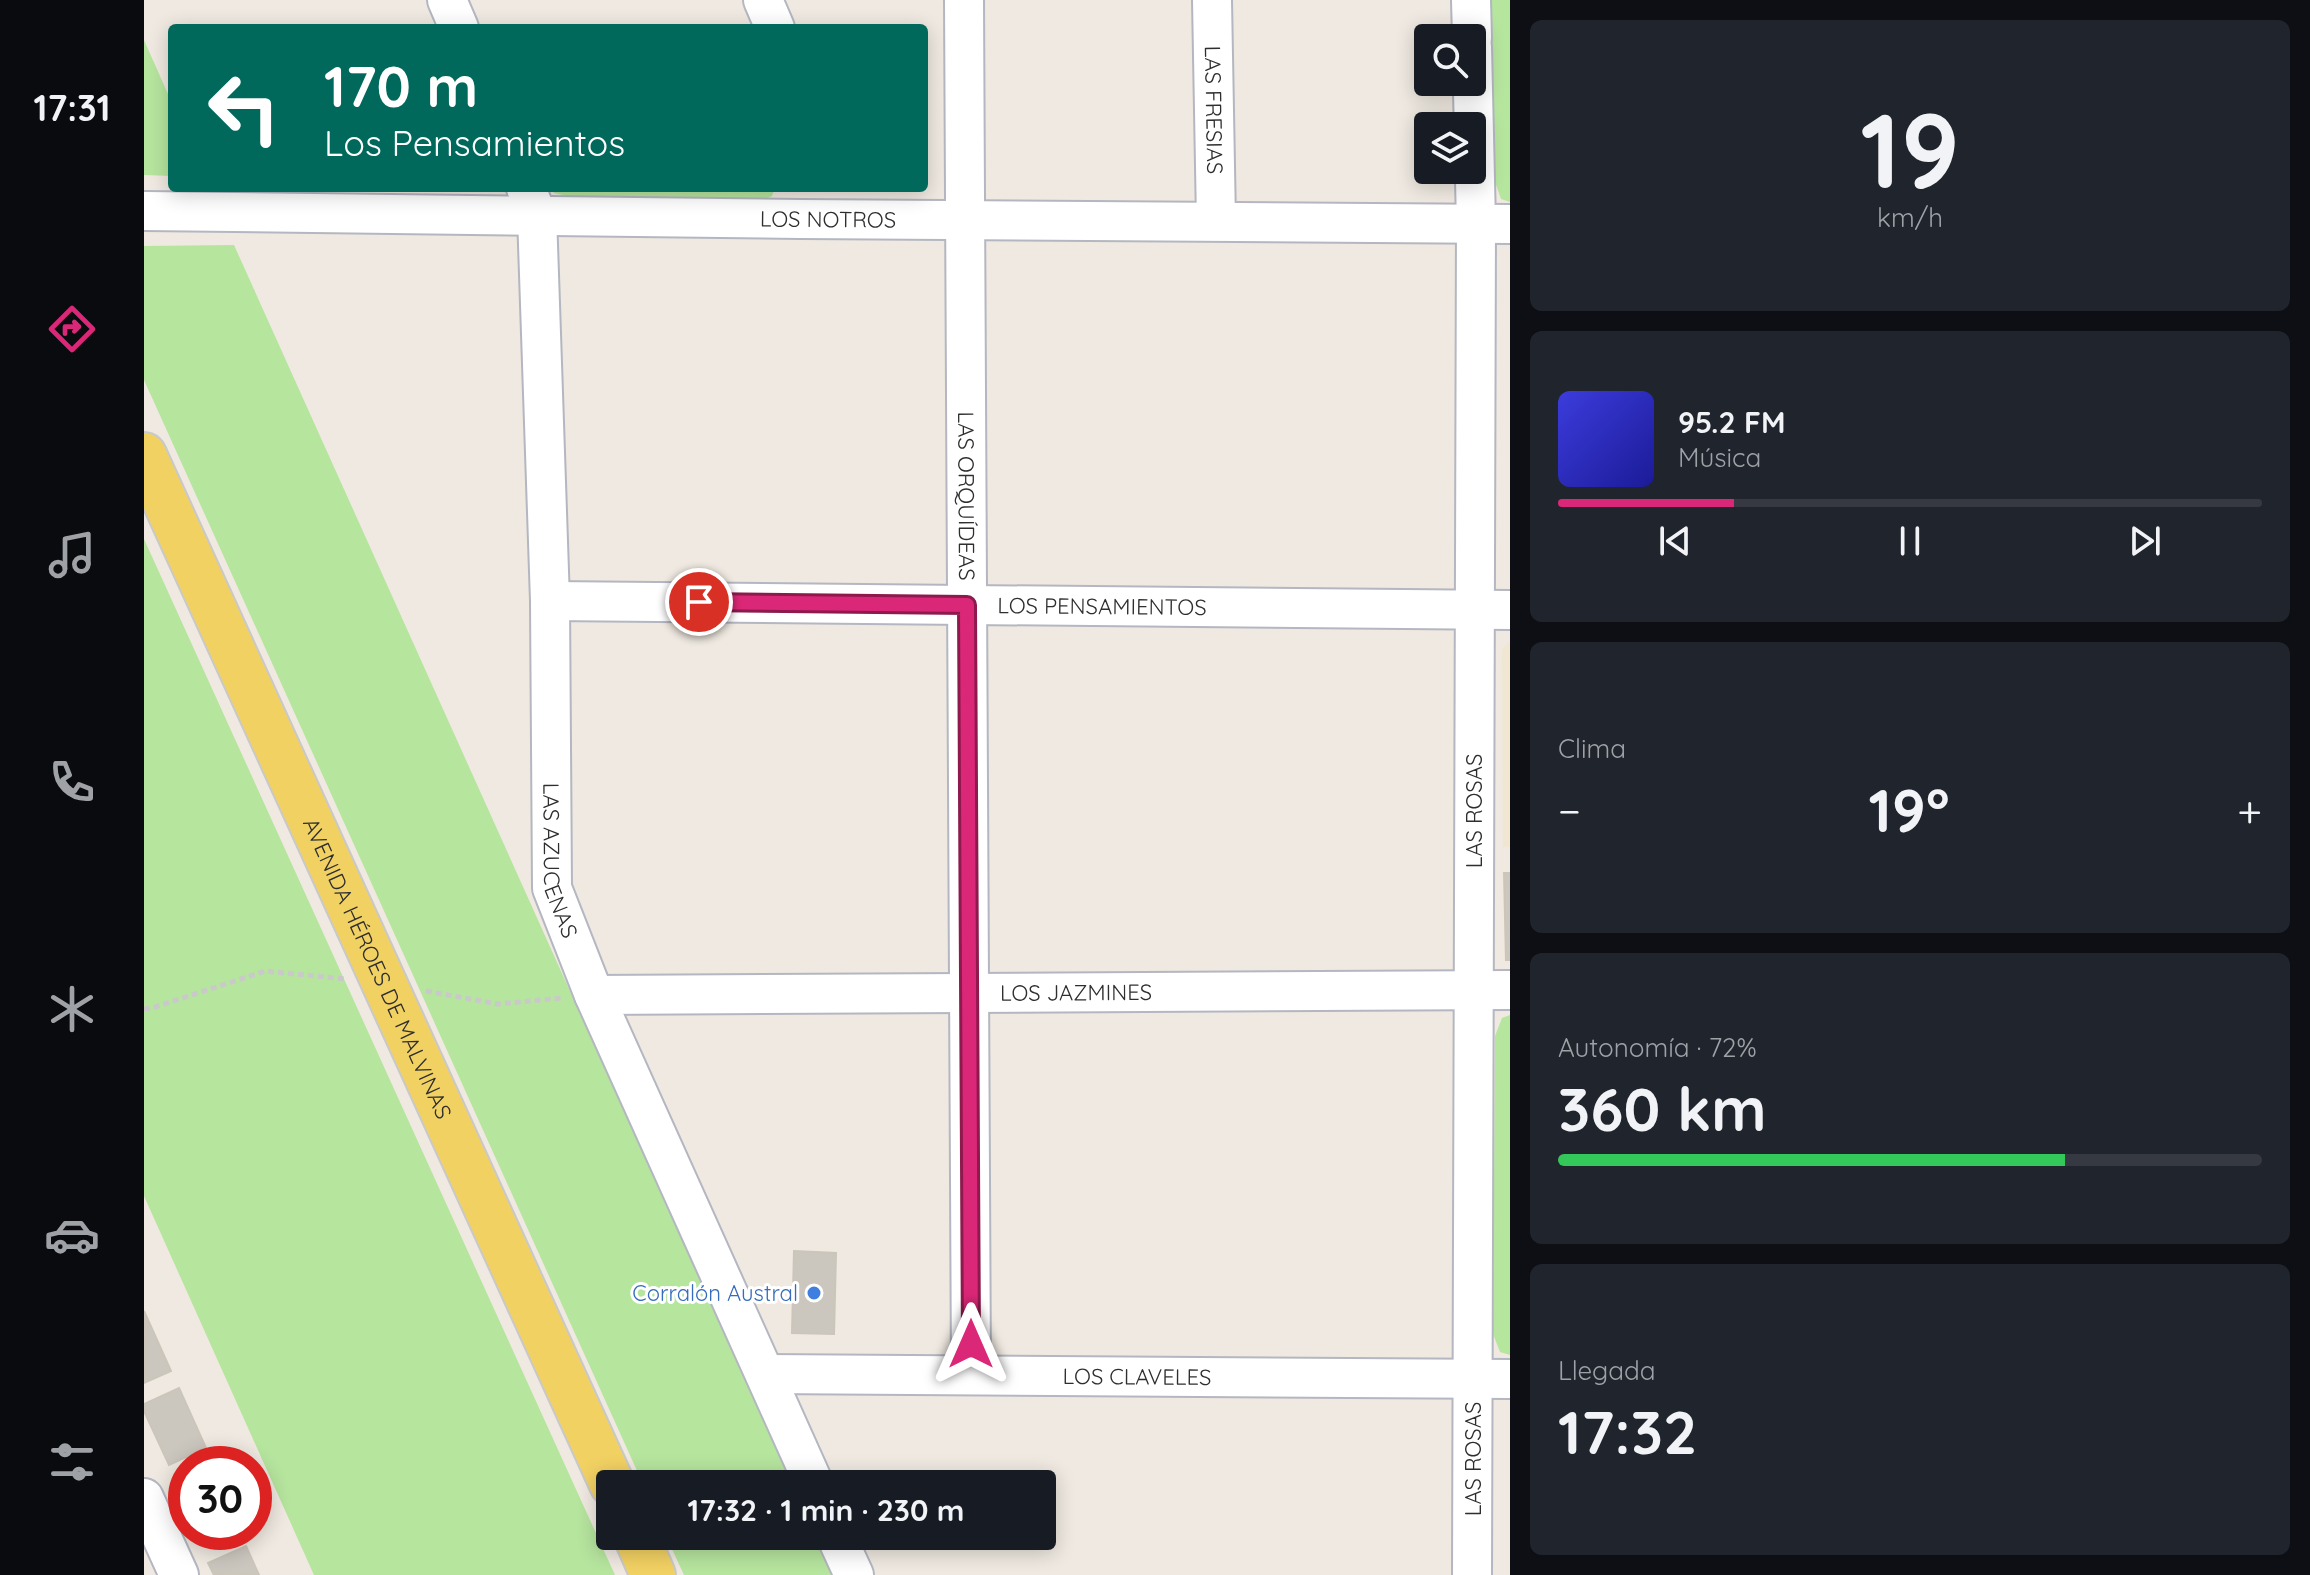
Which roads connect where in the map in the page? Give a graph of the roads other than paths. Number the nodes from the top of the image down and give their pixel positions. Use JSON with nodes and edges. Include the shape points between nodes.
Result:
{"nodes":[{"id":1,"x":447,"y":0,"type":"edge"},
{"id":2,"x":763,"y":0,"type":"edge"},
{"id":3,"x":964,"y":0,"type":"edge"},
{"id":4,"x":1212,"y":0,"type":"edge"},
{"id":5,"x":1471,"y":0,"type":"edge"},
{"id":6,"x":457,"y":24,"type":"edge"},
{"id":7,"x":773,"y":24,"type":"edge"},
{"id":8,"x":1472,"y":24,"type":"edge"},
{"id":9,"x":1478,"y":96,"type":"edge"},
{"id":10,"x":531,"y":202,"type":"edge"},
{"id":11,"x":801,"y":204,"type":"edge"},
{"id":12,"x":144,"y":211,"type":"edge"},
{"id":13,"x":965,"y":219,"type":"junction"},
{"id":14,"x":1216,"y":221,"type":"junction"},
{"id":15,"x":1493,"y":224,"type":"edge"},
{"id":16,"x":144,"y":455,"type":"edge"},
{"id":17,"x":550,"y":601,"type":"junction"},
{"id":18,"x":967,"y":605,"type":"junction"},
{"id":19,"x":1492,"y":610,"type":"edge"},
{"id":20,"x":1492,"y":990,"type":"edge"},
{"id":21,"x":969,"y":993,"type":"junction"},
{"id":22,"x":594,"y":995,"type":"junction"},
{"id":23,"x":765,"y":1374,"type":"junction"},
{"id":24,"x":971,"y":1375,"type":"junction"},
{"id":25,"x":1492,"y":1379,"type":"edge"},
{"id":26,"x":606,"y":1470,"type":"edge"},
{"id":27,"x":808,"y":1470,"type":"edge"},
{"id":28,"x":144,"y":1498,"type":"edge"},
{"id":29,"x":642,"y":1550,"type":"edge"},
{"id":30,"x":842,"y":1550,"type":"edge"},
{"id":31,"x":179,"y":1575,"type":"edge"},
{"id":32,"x":653,"y":1575,"type":"edge"},
{"id":33,"x":854,"y":1575,"type":"edge"},
{"id":34,"x":1472,"y":1575,"type":"edge"}],
"edges":[{"from":1,"to":6,"type":"street"},
{"from":2,"to":7,"type":"street"},
{"from":3,"to":13,"type":"street","name":"LAS ORQUÍDEAS"},
{"from":4,"to":14,"type":"street","name":"LAS FRESIAS"},
{"from":5,"to":8,"type":"street"},
{"from":9,"to":15,"type":"street","name":"LAS ROSAS"},
{"from":10,"to":11,"type":"street","name":"LOS NOTROS"},
{"from":10,"to":12,"type":"street","name":"LOS NOTROS"},
{"from":10,"to":17,"type":"street","name":"LAS AZUCENAS"},
{"from":11,"to":13,"type":"street","name":"LOS NOTROS"},
{"from":13,"to":14,"type":"street","name":"LOS NOTROS"},
{"from":13,"to":18,"type":"street","name":"LAS ORQUÍDEAS"},
{"from":14,"to":15,"type":"street","name":"LOS NOTROS"},
{"from":15,"to":19,"type":"street","name":"LAS ROSAS"},
{"from":16,"to":26,"type":"main road","name":"AVENIDA HÉROES DE MALVINAS"},
{"from":17,"to":18,"type":"street","name":"LOS PENSAMIENTOS"},
{"from":17,"to":22,"type":"street","name":"LAS AZUCENAS","via":[[552,888]]},
{"from":18,"to":19,"type":"street","name":"LOS PENSAMIENTOS"},
{"from":18,"to":21,"type":"street","name":"LAS ORQUÍDEAS"},
{"from":19,"to":20,"type":"street","name":"LAS ROSAS"},
{"from":20,"to":21,"type":"street","name":"LOS JAZMINES"},
{"from":20,"to":25,"type":"street","name":"LAS ROSAS"},
{"from":21,"to":22,"type":"street","name":"LOS JAZMINES"},
{"from":21,"to":24,"type":"street","name":"LAS ORQUÍDEAS"},
{"from":22,"to":23,"type":"street","name":"LAS AZUCENAS"},
{"from":23,"to":24,"type":"street","name":"LOS CLAVELES"},
{"from":23,"to":27,"type":"street","name":"LAS AZUCENAS"},
{"from":24,"to":25,"type":"street","name":"LOS CLAVELES"},
{"from":25,"to":34,"type":"street","name":"LAS ROSAS"},
{"from":28,"to":31,"type":"street"},
{"from":29,"to":32,"type":"main road"},
{"from":30,"to":33,"type":"street"}]}
